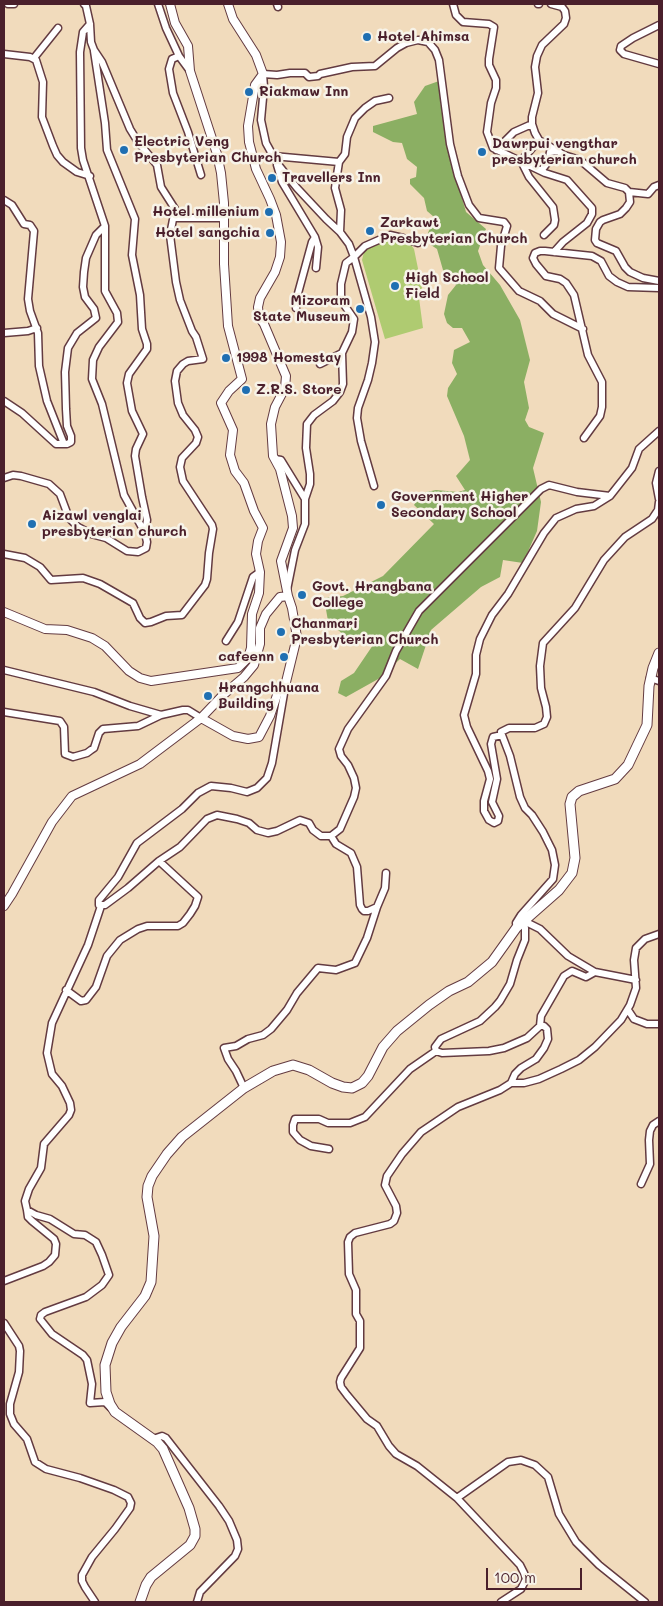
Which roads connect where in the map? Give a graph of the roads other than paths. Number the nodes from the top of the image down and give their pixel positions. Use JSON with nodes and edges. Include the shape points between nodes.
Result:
{"nodes":[{"id":1,"x":8,"y":4,"type":"edge"},
{"id":2,"x":14,"y":4,"type":"edge"},
{"id":3,"x":84,"y":4,"type":"edge"},
{"id":4,"x":158,"y":4,"type":"edge"},
{"id":5,"x":170,"y":4,"type":"edge"},
{"id":6,"x":228,"y":4,"type":"edge"},
{"id":7,"x":453,"y":4,"type":"edge"},
{"id":8,"x":551,"y":4,"type":"edge"},
{"id":9,"x":561,"y":6,"type":"edge"},
{"id":10,"x":90,"y":24,"type":"junction"},
{"id":11,"x":659,"y":26,"type":"edge"},
{"id":12,"x":58,"y":28,"type":"dead end"},
{"id":13,"x":94,"y":50,"type":"junction"},
{"id":14,"x":4,"y":54,"type":"edge"},
{"id":15,"x":179,"y":56,"type":"junction"},
{"id":16,"x":34,"y":58,"type":"junction"},
{"id":17,"x":659,"y":64,"type":"edge"},
{"id":18,"x":190,"y":71,"type":"junction"},
{"id":19,"x":263,"y":74,"type":"junction"},
{"id":20,"x":389,"y":98,"type":"dead end"},
{"id":21,"x":532,"y":124,"type":"junction"},
{"id":22,"x":539,"y":140,"type":"junction"},
{"id":23,"x":496,"y":150,"type":"junction"},
{"id":24,"x":558,"y":151,"type":"junction"},
{"id":25,"x":272,"y":156,"type":"junction"},
{"id":26,"x":521,"y":161,"type":"junction"},
{"id":27,"x":339,"y":162,"type":"junction"},
{"id":28,"x":277,"y":163,"type":"junction"},
{"id":29,"x":541,"y":171,"type":"junction"},
{"id":30,"x":201,"y":175,"type":"dead end"},
{"id":31,"x":90,"y":176,"type":"junction"},
{"id":32,"x":659,"y":185,"type":"edge"},
{"id":33,"x":629,"y":192,"type":"junction"},
{"id":34,"x":4,"y":200,"type":"edge"},
{"id":35,"x":174,"y":218,"type":"junction"},
{"id":36,"x":224,"y":219,"type":"junction"},
{"id":37,"x":105,"y":226,"type":"junction"},
{"id":38,"x":340,"y":232,"type":"junction"},
{"id":39,"x":544,"y":235,"type":"dead end"},
{"id":40,"x":315,"y":237,"type":"junction"},
{"id":41,"x":418,"y":244,"type":"dead end"},
{"id":42,"x":554,"y":252,"type":"junction"},
{"id":43,"x":354,"y":257,"type":"junction"},
{"id":44,"x":316,"y":268,"type":"dead end"},
{"id":45,"x":659,"y":281,"type":"edge"},
{"id":46,"x":659,"y":288,"type":"edge"},
{"id":47,"x":296,"y":308,"type":"dead end"},
{"id":48,"x":37,"y":328,"type":"junction"},
{"id":49,"x":583,"y":329,"type":"junction"},
{"id":50,"x":4,"y":333,"type":"edge"},
{"id":51,"x":342,"y":353,"type":"junction"},
{"id":52,"x":320,"y":364,"type":"dead end"},
{"id":53,"x":4,"y":402,"type":"edge"},
{"id":54,"x":659,"y":431,"type":"edge"},
{"id":55,"x":584,"y":438,"type":"dead end"},
{"id":56,"x":64,"y":444,"type":"junction"},
{"id":57,"x":275,"y":459,"type":"junction"},
{"id":58,"x":659,"y":471,"type":"edge"},
{"id":59,"x":4,"y":478,"type":"edge"},
{"id":60,"x":374,"y":486,"type":"dead end"},
{"id":61,"x":610,"y":496,"type":"junction"},
{"id":62,"x":306,"y":499,"type":"junction"},
{"id":63,"x":659,"y":500,"type":"edge"},
{"id":64,"x":145,"y":533,"type":"junction"},
{"id":65,"x":4,"y":554,"type":"edge"},
{"id":66,"x":260,"y":572,"type":"junction"},
{"id":67,"x":287,"y":594,"type":"junction"},
{"id":68,"x":4,"y":612,"type":"edge"},
{"id":69,"x":226,"y":640,"type":"dead end"},
{"id":70,"x":659,"y":653,"type":"edge"},
{"id":71,"x":4,"y":670,"type":"edge"},
{"id":72,"x":655,"y":680,"type":"edge"},
{"id":73,"x":286,"y":682,"type":"junction"},
{"id":74,"x":4,"y":712,"type":"edge"},
{"id":75,"x":162,"y":715,"type":"junction"},
{"id":76,"x":200,"y":718,"type":"junction"},
{"id":77,"x":502,"y":735,"type":"junction"},
{"id":78,"x":331,"y":836,"type":"junction"},
{"id":79,"x":158,"y":862,"type":"junction"},
{"id":80,"x":386,"y":873,"type":"dead end"},
{"id":81,"x":4,"y":906,"type":"edge"},
{"id":82,"x":101,"y":906,"type":"junction"},
{"id":83,"x":377,"y":907,"type":"junction"},
{"id":84,"x":521,"y":923,"type":"junction"},
{"id":85,"x":659,"y":934,"type":"edge"},
{"id":86,"x":594,"y":972,"type":"junction"},
{"id":87,"x":636,"y":980,"type":"junction"},
{"id":88,"x":66,"y":990,"type":"junction"},
{"id":89,"x":628,"y":1010,"type":"junction"},
{"id":90,"x":659,"y":1024,"type":"edge"},
{"id":91,"x":540,"y":1026,"type":"junction"},
{"id":92,"x":436,"y":1051,"type":"junction"},
{"id":93,"x":511,"y":1083,"type":"junction"},
{"id":94,"x":244,"y":1088,"type":"junction"},
{"id":95,"x":659,"y":1121,"type":"edge"},
{"id":96,"x":329,"y":1149,"type":"dead end"},
{"id":97,"x":641,"y":1184,"type":"dead end"},
{"id":98,"x":28,"y":1210,"type":"junction"},
{"id":99,"x":4,"y":1281,"type":"edge"},
{"id":100,"x":4,"y":1323,"type":"edge"},
{"id":101,"x":113,"y":1409,"type":"junction"},
{"id":102,"x":152,"y":1439,"type":"junction"},
{"id":103,"x":457,"y":1498,"type":"junction"},
{"id":104,"x":95,"y":1602,"type":"edge"},
{"id":105,"x":140,"y":1602,"type":"edge"},
{"id":106,"x":197,"y":1602,"type":"edge"},
{"id":107,"x":501,"y":1602,"type":"edge"},
{"id":108,"x":645,"y":1602,"type":"edge"}],
"edges":[{"from":1,"to":2,"type":"street"},
{"from":3,"to":10,"type":"street"},
{"from":4,"to":15,"type":"street"},
{"from":5,"to":18,"type":"main road","via":[[175,23],[188,46]]},
{"from":6,"to":19,"type":"main road"},
{"from":7,"to":23,"type":"street","via":[[456,15],[463,22],[494,27],[488,59],[496,88],[487,132]]},
{"from":8,"to":9,"type":"street"},
{"from":9,"to":21,"type":"street","via":[[565,11],[564,24],[542,45],[537,56],[538,93]]},
{"from":10,"to":13,"type":"street"},
{"from":10,"to":31,"type":"street","via":[[84,32],[80,52],[81,148]]},
{"from":11,"to":17,"type":"street","via":[[633,38],[620,50]]},
{"from":12,"to":16,"type":"street"},
{"from":13,"to":35,"type":"street","via":[[130,129],[158,168],[161,187],[176,209]]},
{"from":13,"to":64,"type":"street","via":[[107,150],[135,220],[132,255],[147,349],[129,374],[128,383],[132,411],[143,434],[135,456],[147,520]]},
{"from":14,"to":16,"type":"street"},
{"from":15,"to":18,"type":"street"},
{"from":15,"to":30,"type":"street","via":[[174,57],[170,64],[170,80]]},
{"from":16,"to":31,"type":"street","via":[[43,82],[42,117],[56,155],[77,172]]},
{"from":18,"to":36,"type":"main road","via":[[217,154]]},
{"from":19,"to":25,"type":"street","via":[[261,125]]},
{"from":19,"to":49,"type":"street","via":[[290,73],[309,77],[352,67],[375,66],[406,43],[428,42],[439,60],[450,144],[469,205],[479,218],[504,222],[507,226],[499,268],[519,291]]},
{"from":19,"to":57,"type":"main road","via":[[255,85],[248,126],[253,160],[276,215],[281,242],[275,272],[258,308],[259,317],[286,376],[285,388],[271,424]]},
{"from":20,"to":27,"type":"street","via":[[375,102],[355,118],[346,137],[345,154]]},
{"from":21,"to":22,"type":"street"},
{"from":21,"to":23,"type":"street","via":[[514,132]]},
{"from":22,"to":24,"type":"street"},
{"from":22,"to":26,"type":"street"},
{"from":23,"to":26,"type":"street"},
{"from":24,"to":29,"type":"street","via":[[550,152]]},
{"from":24,"to":33,"type":"street","via":[[580,160],[607,183]]},
{"from":25,"to":27,"type":"street"},
{"from":25,"to":28,"type":"street"},
{"from":26,"to":29,"type":"street"},
{"from":26,"to":39,"type":"street","via":[[529,177],[553,207],[554,225]]},
{"from":27,"to":38,"type":"street","via":[[335,188],[340,207]]},
{"from":28,"to":38,"type":"street"},
{"from":28,"to":40,"type":"street","via":[[282,182]]},
{"from":29,"to":42,"type":"street","via":[[567,180],[592,208],[587,223]]},
{"from":31,"to":37,"type":"street"},
{"from":32,"to":33,"type":"street","via":[[648,194]]},
{"from":33,"to":45,"type":"street","via":[[630,202],[626,208],[600,222],[595,240],[616,251],[630,272]]},
{"from":34,"to":48,"type":"street","via":[[34,231],[28,300]]},
{"from":35,"to":36,"type":"street"},
{"from":35,"to":65,"type":"street","via":[[170,235],[176,282],[203,359],[183,364],[175,381],[178,403],[198,437],[182,458],[183,481],[213,529],[205,585],[182,615],[145,622],[133,603],[100,584],[83,578],[51,580],[40,567],[25,558]]},
{"from":36,"to":66,"type":"main road","via":[[228,326],[242,379],[229,391],[222,404],[233,430],[230,455],[235,471],[244,483],[263,528],[256,554]]},
{"from":37,"to":56,"type":"street","via":[[96,235],[84,272],[85,297],[96,318],[77,333],[68,348],[66,409],[71,442]]},
{"from":37,"to":64,"type":"street","via":[[105,291],[118,322],[93,360],[92,379],[102,404],[124,495]]},
{"from":38,"to":43,"type":"street"},
{"from":40,"to":44,"type":"street","via":[[318,247]]},
{"from":40,"to":47,"type":"street"},
{"from":41,"to":43,"type":"street","via":[[390,236],[365,246]]},
{"from":42,"to":46,"type":"street","via":[[592,256],[601,261],[610,278],[628,287]]},
{"from":42,"to":49,"type":"street","via":[[540,251],[533,258],[546,276],[560,279],[568,286],[576,299]]},
{"from":43,"to":51,"type":"street","via":[[346,263],[340,284],[345,306],[354,319]]},
{"from":43,"to":60,"type":"street","via":[[375,335],[372,363],[357,418]]},
{"from":48,"to":50,"type":"street"},
{"from":48,"to":56,"type":"street","via":[[41,374]]},
{"from":49,"to":55,"type":"street","via":[[588,354],[603,388],[600,416]]},
{"from":51,"to":52,"type":"street"},
{"from":51,"to":62,"type":"street","via":[[342,389],[307,424],[310,484]]},
{"from":53,"to":56,"type":"street","via":[[22,413],[50,440]]},
{"from":54,"to":61,"type":"street","via":[[638,449],[632,468]]},
{"from":57,"to":62,"type":"street","via":[[281,460]]},
{"from":57,"to":67,"type":"main road","via":[[292,516],[292,528],[280,561]]},
{"from":58,"to":63,"type":"street","via":[[656,482]]},
{"from":59,"to":64,"type":"street","via":[[21,476],[48,484],[60,494],[69,518],[78,527],[127,551],[138,552],[146,548]]},
{"from":61,"to":77,"type":"street","via":[[594,506],[576,509],[556,518],[492,615],[480,639],[476,674],[464,716],[490,779],[484,811],[492,822],[498,821],[499,816],[492,802],[497,779],[491,744],[493,737]]},
{"from":61,"to":78,"type":"street","via":[[549,485],[541,489],[419,611],[386,676],[348,729],[339,749],[356,788],[340,829]]},
{"from":62,"to":67,"type":"street","via":[[305,524]]},
{"from":63,"to":77,"type":"street","via":[[658,510],[652,518],[625,537],[604,560],[575,608],[543,643],[540,666],[547,717],[544,724],[535,728],[509,728]]},
{"from":66,"to":68,"type":"main road","via":[[248,658],[238,668],[228,670],[151,681],[129,671],[105,646],[92,638],[67,630],[45,629]]},
{"from":66,"to":69,"type":"street","via":[[253,577],[238,622]]},
{"from":67,"to":73,"type":"main road","via":[[297,636]]},
{"from":67,"to":76,"type":"main road","via":[[280,597],[266,614],[260,628],[260,644],[254,664]]},
{"from":70,"to":72,"type":"highway"},
{"from":71,"to":75,"type":"street","via":[[94,692]]},
{"from":72,"to":84,"type":"highway","via":[[647,725],[628,765],[615,779],[579,791],[571,800],[575,858],[572,873],[559,890]]},
{"from":73,"to":76,"type":"main road","via":[[279,689],[259,737],[233,736]]},
{"from":73,"to":82,"type":"street","via":[[272,763],[266,778],[257,788],[247,792],[211,786],[198,793],[182,810],[137,843],[118,877],[99,900]]},
{"from":74,"to":75,"type":"street","via":[[60,721],[64,727],[65,754],[73,757],[94,748],[99,733],[104,729],[138,726]]},
{"from":75,"to":76,"type":"street","via":[[186,709]]},
{"from":76,"to":81,"type":"main road","via":[[140,764],[72,796],[52,822]]},
{"from":77,"to":84,"type":"street","via":[[520,797],[543,832],[556,865],[553,879],[545,890],[520,914],[516,923]]},
{"from":78,"to":79,"type":"street","via":[[321,836],[305,821],[295,821],[277,832],[268,832],[237,819],[217,815],[207,819],[180,847]]},
{"from":78,"to":83,"type":"street","via":[[336,844],[351,854],[357,867],[362,909],[368,911]]},
{"from":79,"to":82,"type":"street"},
{"from":79,"to":88,"type":"street","via":[[198,897],[190,914],[178,926],[147,926],[120,940],[108,956],[96,986],[86,1000],[81,1001]]},
{"from":80,"to":83,"type":"street","via":[[385,888]]},
{"from":82,"to":88,"type":"street","via":[[88,945]]},
{"from":83,"to":94,"type":"street","via":[[355,963],[336,970],[318,968],[271,1029],[236,1046],[224,1048]]},
{"from":84,"to":86,"type":"street","via":[[540,929],[568,956]]},
{"from":84,"to":92,"type":"street","via":[[525,940],[510,984],[500,1001],[480,1021],[437,1042]]},
{"from":84,"to":94,"type":"highway","via":[[483,970],[429,1005],[389,1039],[362,1083],[352,1088],[343,1087],[292,1065],[273,1071]]},
{"from":85,"to":87,"type":"street","via":[[645,939],[636,948]]},
{"from":86,"to":87,"type":"street"},
{"from":86,"to":91,"type":"street","via":[[586,977],[572,971],[564,976],[541,1016]]},
{"from":87,"to":89,"type":"street"},
{"from":88,"to":98,"type":"street","via":[[52,1023],[47,1053],[52,1074],[62,1086],[71,1110],[44,1144],[41,1168],[26,1201]]},
{"from":89,"to":90,"type":"street","via":[[634,1018],[647,1024]]},
{"from":89,"to":93,"type":"street","via":[[578,1060],[539,1079]]},
{"from":91,"to":92,"type":"street","via":[[527,1038],[504,1048]]},
{"from":91,"to":93,"type":"street","via":[[544,1026],[548,1033],[544,1048],[536,1059],[515,1074]]},
{"from":92,"to":96,"type":"street","via":[[410,1070],[365,1117],[350,1123],[295,1119],[294,1132],[300,1140]]},
{"from":93,"to":103,"type":"street","via":[[458,1107],[422,1132],[384,1181],[396,1206],[394,1220],[390,1224],[355,1233],[348,1242],[349,1274],[356,1290],[356,1314],[360,1321],[360,1348],[341,1378],[341,1386],[362,1413],[378,1426],[396,1454],[417,1466]]},
{"from":94,"to":101,"type":"highway","via":[[182,1137],[152,1176],[147,1197],[154,1236],[151,1282],[108,1352],[106,1392]]},
{"from":95,"to":97,"type":"street","via":[[650,1131],[650,1164]]},
{"from":98,"to":99,"type":"street","via":[[32,1222],[54,1239],[55,1255],[43,1266]]},
{"from":98,"to":101,"type":"street","via":[[74,1234],[85,1235],[96,1242],[102,1255],[109,1275],[102,1285],[86,1297],[45,1312],[40,1319],[52,1334],[87,1360],[92,1384],[90,1403],[105,1402]]},
{"from":100,"to":104,"type":"street","via":[[20,1351],[10,1414],[27,1439],[35,1462],[46,1469],[114,1490],[128,1497],[131,1503],[82,1575],[82,1581]]},
{"from":101,"to":102,"type":"highway"},
{"from":102,"to":105,"type":"highway","via":[[163,1449],[175,1473],[190,1508],[195,1536],[183,1551],[151,1577]]},
{"from":102,"to":106,"type":"street","via":[[166,1438],[219,1506],[237,1540],[235,1556],[200,1592]]},
{"from":103,"to":107,"type":"street","via":[[524,1573],[526,1579],[521,1589]]},
{"from":103,"to":108,"type":"street","via":[[508,1462],[521,1460],[535,1465],[548,1477],[559,1514],[576,1542],[599,1566]]}]}
